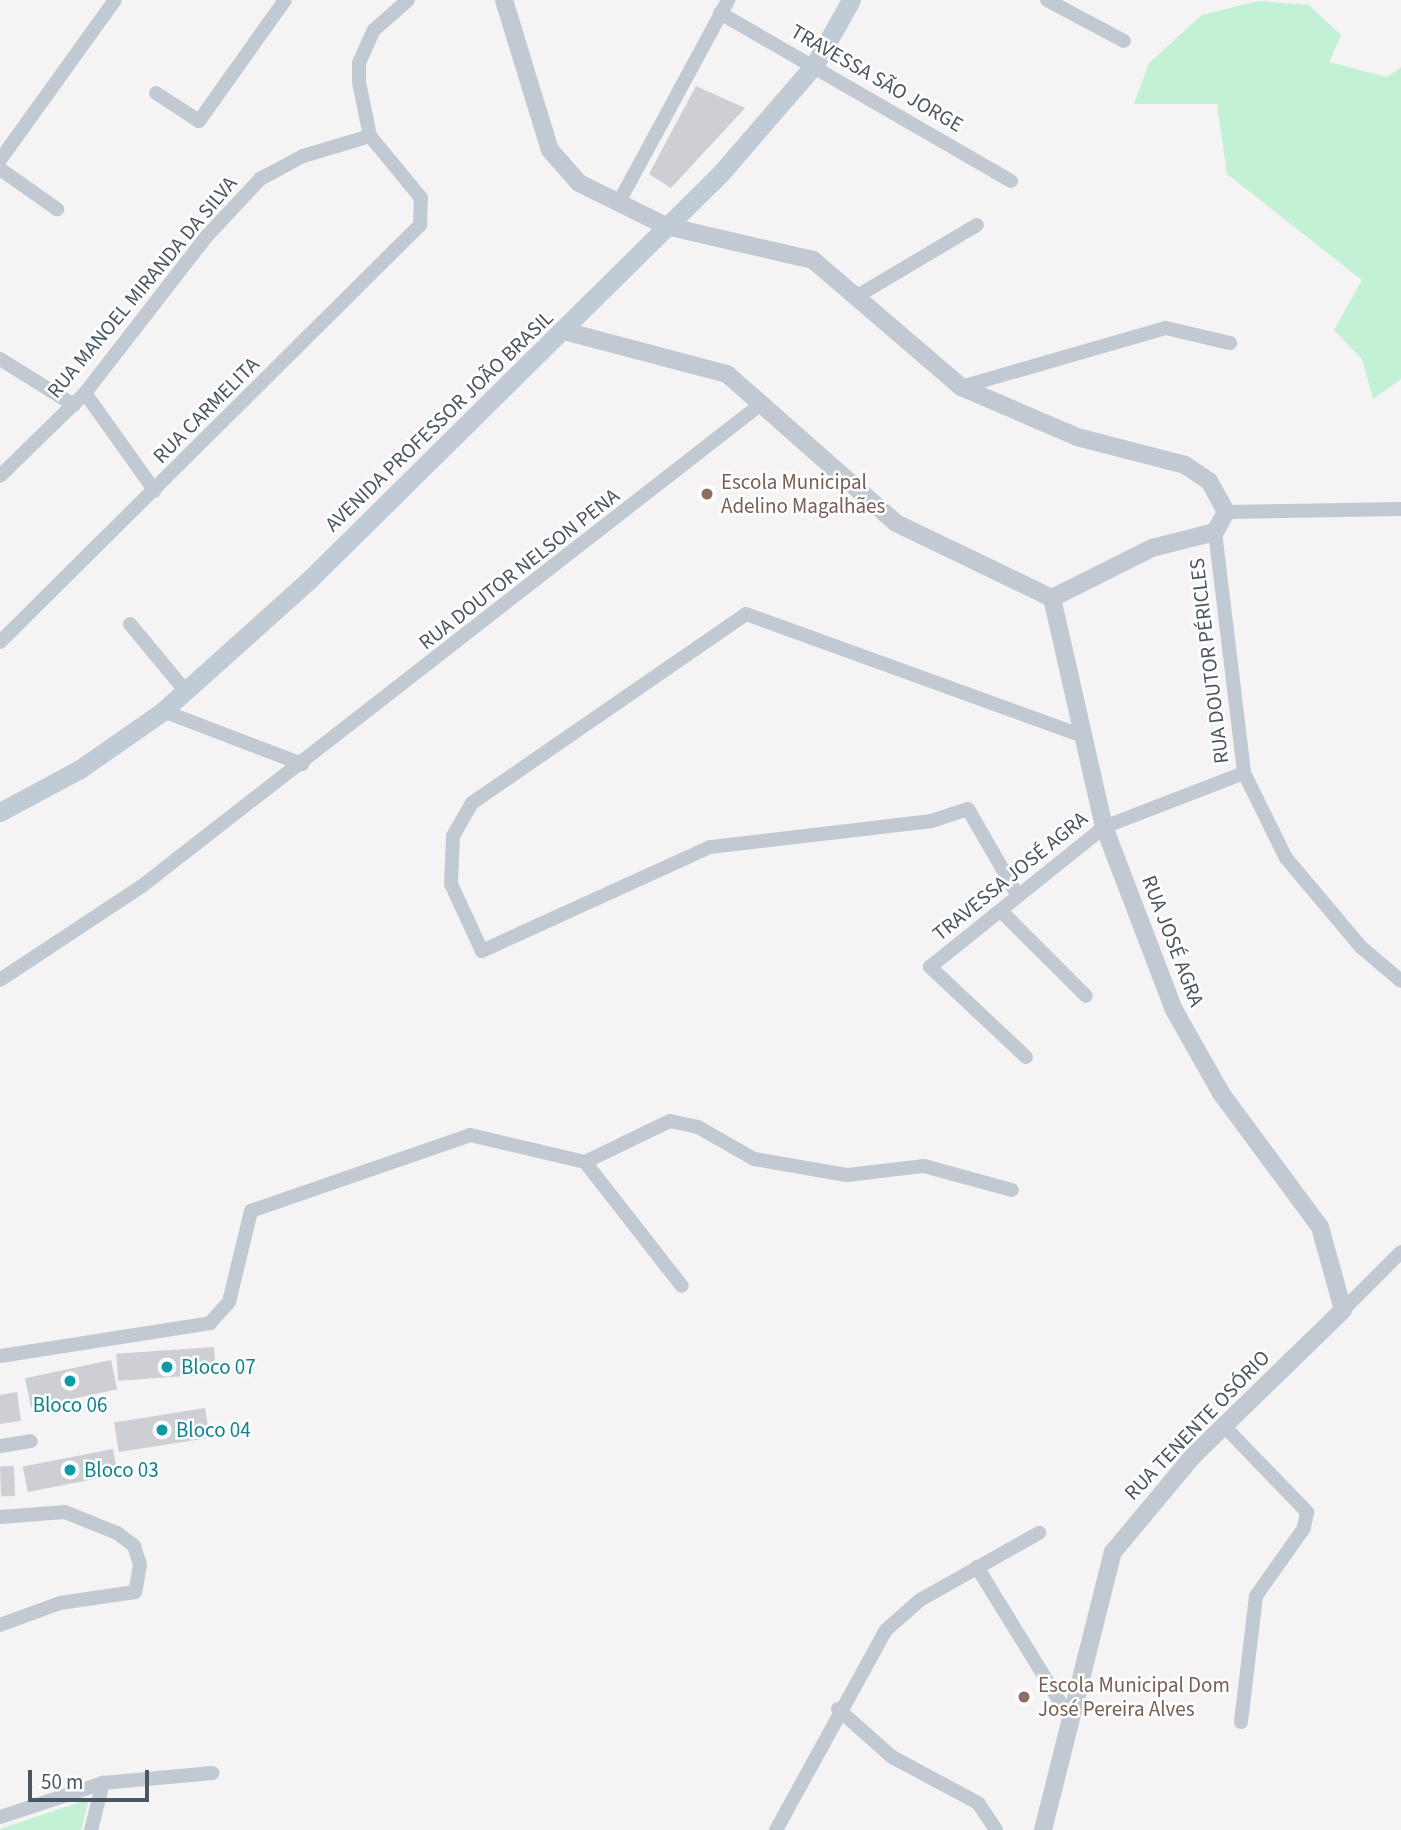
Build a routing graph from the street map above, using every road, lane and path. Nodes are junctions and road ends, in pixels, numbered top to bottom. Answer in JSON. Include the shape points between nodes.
{"nodes":[{"id":1,"x":115,"y":0,"type":"edge"},
{"id":2,"x":285,"y":0,"type":"edge"},
{"id":3,"x":408,"y":0,"type":"edge"},
{"id":4,"x":504,"y":0,"type":"edge"},
{"id":5,"x":728,"y":0,"type":"edge"},
{"id":6,"x":851,"y":0,"type":"edge"},
{"id":7,"x":1047,"y":0,"type":"edge"},
{"id":8,"x":720,"y":13,"type":"junction"},
{"id":9,"x":1124,"y":41,"type":"dead end"},
{"id":10,"x":815,"y":64,"type":"junction"},
{"id":11,"x":156,"y":93,"type":"dead end"},
{"id":12,"x":370,"y":136,"type":"junction"},
{"id":13,"x":0,"y":160,"type":"edge"},
{"id":14,"x":0,"y":169,"type":"edge"},
{"id":15,"x":1011,"y":181,"type":"dead end"},
{"id":16,"x":619,"y":202,"type":"junction"},
{"id":17,"x":57,"y":209,"type":"dead end"},
{"id":18,"x":977,"y":225,"type":"dead end"},
{"id":19,"x":666,"y":226,"type":"junction"},
{"id":20,"x":859,"y":295,"type":"junction"},
{"id":21,"x":564,"y":331,"type":"junction"},
{"id":22,"x":1230,"y":343,"type":"dead end"},
{"id":23,"x":0,"y":359,"type":"edge"},
{"id":24,"x":961,"y":387,"type":"junction"},
{"id":25,"x":85,"y":393,"type":"junction"},
{"id":26,"x":761,"y":404,"type":"junction"},
{"id":27,"x":74,"y":405,"type":"junction"},
{"id":28,"x":0,"y":476,"type":"edge"},
{"id":29,"x":155,"y":491,"type":"junction"},
{"id":30,"x":1401,"y":509,"type":"edge"},
{"id":31,"x":1226,"y":512,"type":"junction"},
{"id":32,"x":1215,"y":532,"type":"junction"},
{"id":33,"x":1052,"y":598,"type":"junction"},
{"id":34,"x":130,"y":624,"type":"dead end"},
{"id":35,"x":0,"y":642,"type":"edge"},
{"id":36,"x":187,"y":692,"type":"junction"},
{"id":37,"x":163,"y":711,"type":"junction"},
{"id":38,"x":1080,"y":735,"type":"junction"},
{"id":39,"x":302,"y":764,"type":"junction"},
{"id":40,"x":1244,"y":773,"type":"junction"},
{"id":41,"x":0,"y":811,"type":"edge"},
{"id":42,"x":1104,"y":827,"type":"junction"},
{"id":43,"x":1018,"y":896,"type":"junction"},
{"id":44,"x":1001,"y":911,"type":"junction"},
{"id":45,"x":0,"y":980,"type":"edge"},
{"id":46,"x":1401,"y":981,"type":"edge"},
{"id":47,"x":1086,"y":996,"type":"dead end"},
{"id":48,"x":1026,"y":1057,"type":"dead end"},
{"id":49,"x":585,"y":1162,"type":"junction"},
{"id":50,"x":1012,"y":1190,"type":"dead end"},
{"id":51,"x":1401,"y":1252,"type":"edge"},
{"id":52,"x":682,"y":1286,"type":"dead end"},
{"id":53,"x":1343,"y":1310,"type":"junction"},
{"id":54,"x":0,"y":1356,"type":"edge"},
{"id":55,"x":1224,"y":1426,"type":"junction"},
{"id":56,"x":31,"y":1441,"type":"dead end"},
{"id":57,"x":0,"y":1446,"type":"edge"},
{"id":58,"x":0,"y":1517,"type":"edge"},
{"id":59,"x":1039,"y":1533,"type":"dead end"},
{"id":60,"x":977,"y":1567,"type":"junction"},
{"id":61,"x":0,"y":1625,"type":"edge"},
{"id":62,"x":838,"y":1709,"type":"junction"},
{"id":63,"x":1071,"y":1720,"type":"junction"},
{"id":64,"x":1241,"y":1722,"type":"dead end"},
{"id":65,"x":213,"y":1773,"type":"dead end"},
{"id":66,"x":103,"y":1783,"type":"junction"},
{"id":67,"x":0,"y":1817,"type":"edge"},
{"id":68,"x":92,"y":1830,"type":"edge"},
{"id":69,"x":776,"y":1830,"type":"edge"},
{"id":70,"x":996,"y":1830,"type":"edge"},
{"id":71,"x":1043,"y":1830,"type":"edge"}],
"edges":[{"from":1,"to":13,"type":"street"},
{"from":2,"to":11,"type":"street","via":[[197,122]]},
{"from":3,"to":12,"type":"street","via":[[374,30],[359,63]]},
{"from":4,"to":16,"type":"street","via":[[551,150],[579,183]]},
{"from":5,"to":8,"type":"street"},
{"from":6,"to":10,"type":"main road","name":"AVENIDA PROFESSOR JOÃO BRASIL"},
{"from":7,"to":9,"type":"street"},
{"from":8,"to":10,"type":"street","name":"TRAVESSA SÃO JORGE"},
{"from":8,"to":16,"type":"street"},
{"from":10,"to":15,"type":"street","name":"TRAVESSA SÃO JORGE"},
{"from":10,"to":19,"type":"main road","name":"AVENIDA PROFESSOR JOÃO BRASIL","via":[[722,173]]},
{"from":12,"to":25,"type":"street","name":"RUA MANOEL MIRANDA DA SILVA","via":[[303,156],[260,179],[206,237]]},
{"from":12,"to":29,"type":"street","name":"RUA CARMELITA","via":[[421,198],[420,225]]},
{"from":14,"to":17,"type":"street"},
{"from":16,"to":19,"type":"street"},
{"from":18,"to":20,"type":"street"},
{"from":19,"to":20,"type":"street","via":[[813,260]]},
{"from":19,"to":21,"type":"main road","name":"AVENIDA PROFESSOR JOÃO BRASIL"},
{"from":20,"to":24,"type":"street"},
{"from":21,"to":26,"type":"street","via":[[702,364],[727,374]]},
{"from":21,"to":36,"type":"main road","name":"AVENIDA PROFESSOR JOÃO BRASIL"},
{"from":22,"to":24,"type":"street","via":[[1166,328]]},
{"from":23,"to":27,"type":"street"},
{"from":24,"to":31,"type":"street","via":[[1077,438],[1199,471]]},
{"from":25,"to":27,"type":"street","name":"RUA MANOEL MIRANDA DA SILVA"},
{"from":25,"to":29,"type":"street"},
{"from":26,"to":33,"type":"street","via":[[896,523]]},
{"from":26,"to":39,"type":"street","name":"RUA DOUTOR NELSON PENA"},
{"from":27,"to":28,"type":"street","name":"RUA MANOEL MIRANDA DA SILVA"},
{"from":29,"to":35,"type":"street","name":"RUA CARMELITA"},
{"from":30,"to":31,"type":"street"},
{"from":31,"to":32,"type":"street"},
{"from":32,"to":33,"type":"street","via":[[1152,548]]},
{"from":32,"to":40,"type":"street","name":"RUA DOUTOR PÉRICLES"},
{"from":33,"to":38,"type":"street","name":"RUA JOSÉ AGRA"},
{"from":34,"to":36,"type":"street"},
{"from":36,"to":37,"type":"main road","name":"AVENIDA PROFESSOR JOÃO BRASIL"},
{"from":37,"to":39,"type":"street"},
{"from":37,"to":41,"type":"main road","name":"AVENIDA PROFESSOR JOÃO BRASIL","via":[[80,769]]},
{"from":38,"to":42,"type":"street","name":"RUA JOSÉ AGRA"},
{"from":38,"to":43,"type":"street","via":[[739,616],[472,803],[459,820],[450,884],[482,951],[710,847],[765,836],[920,823],[968,809]]},
{"from":39,"to":45,"type":"street","name":"RUA DOUTOR NELSON PENA","via":[[142,886]]},
{"from":40,"to":42,"type":"street","name":"TRAVESSA JOSÉ AGRA"},
{"from":40,"to":46,"type":"street","name":"RUA DOUTOR PÉRICLES","via":[[1286,858],[1361,947]]},
{"from":42,"to":43,"type":"street","name":"TRAVESSA JOSÉ AGRA"},
{"from":42,"to":53,"type":"street","name":"RUA JOSÉ AGRA","via":[[1185,1033],[1220,1093],[1320,1227],[1335,1264]]},
{"from":43,"to":44,"type":"street","name":"TRAVESSA JOSÉ AGRA"},
{"from":44,"to":47,"type":"street"},
{"from":44,"to":48,"type":"street","name":"TRAVESSA JOSÉ AGRA","via":[[929,970]]},
{"from":49,"to":50,"type":"street","via":[[670,1121],[694,1125],[754,1159],[847,1175],[924,1166]]},
{"from":49,"to":52,"type":"street"},
{"from":49,"to":54,"type":"street","via":[[470,1135],[251,1211],[229,1302],[210,1323]]},
{"from":51,"to":53,"type":"street","name":"RUA TENENTE OSÓRIO"},
{"from":53,"to":55,"type":"street","name":"RUA TENENTE OSÓRIO"},
{"from":55,"to":63,"type":"street","name":"RUA TENENTE OSÓRIO","via":[[1113,1552]]},
{"from":55,"to":64,"type":"street","via":[[1307,1512],[1304,1528],[1256,1596]]},
{"from":56,"to":57,"type":"street"},
{"from":58,"to":61,"type":"street","via":[[53,1510],[117,1533],[134,1546],[139,1589],[60,1603]]},
{"from":59,"to":60,"type":"street"},
{"from":60,"to":62,"type":"street","via":[[902,1613]]},
{"from":60,"to":63,"type":"street"},
{"from":62,"to":69,"type":"street"},
{"from":62,"to":70,"type":"street","via":[[892,1757],[978,1803]]},
{"from":63,"to":71,"type":"street","name":"RUA TENENTE OSÓRIO"},
{"from":65,"to":66,"type":"street"},
{"from":66,"to":67,"type":"street"},
{"from":66,"to":68,"type":"street"}]}
